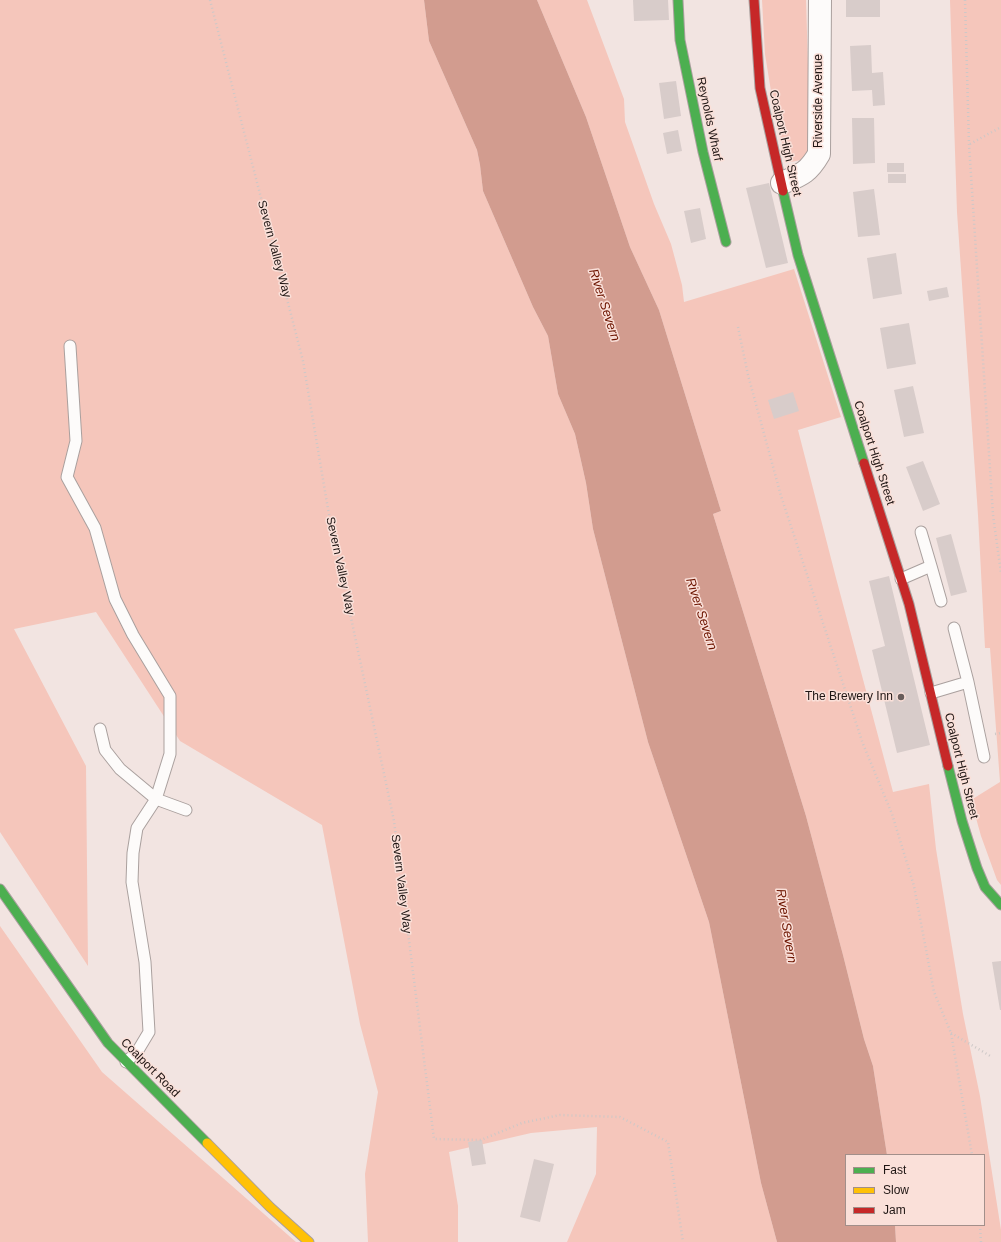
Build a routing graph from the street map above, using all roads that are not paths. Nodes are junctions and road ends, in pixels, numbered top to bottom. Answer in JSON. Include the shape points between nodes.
{"nodes":[{"id":1,"x":678,"y":0,"type":"edge"},
{"id":2,"x":754,"y":0,"type":"edge"},
{"id":3,"x":820,"y":0,"type":"edge"},
{"id":4,"x":782,"y":183,"type":"junction"},
{"id":5,"x":726,"y":242,"type":"dead end"},
{"id":6,"x":70,"y":346,"type":"dead end"},
{"id":7,"x":921,"y":532,"type":"dead end"},
{"id":8,"x":931,"y":566,"type":"junction"},
{"id":9,"x":901,"y":579,"type":"junction"},
{"id":10,"x":941,"y":601,"type":"dead end"},
{"id":11,"x":954,"y":628,"type":"dead end"},
{"id":12,"x":968,"y":682,"type":"junction"},
{"id":13,"x":931,"y":693,"type":"junction"},
{"id":14,"x":100,"y":729,"type":"dead end"},
{"id":15,"x":984,"y":757,"type":"dead end"},
{"id":16,"x":156,"y":799,"type":"junction"},
{"id":17,"x":186,"y":810,"type":"dead end"},
{"id":18,"x":0,"y":889,"type":"edge"},
{"id":19,"x":999,"y":903,"type":"edge"},
{"id":20,"x":126,"y":1062,"type":"junction"},
{"id":21,"x":309,"y":1242,"type":"edge"}],
"edges":[{"from":1,"to":5,"type":"street","name":"Reynolds Wharf","via":[[680,40],[703,152]]},
{"from":2,"to":4,"type":"street","name":"Coalport High Street","via":[[760,88]]},
{"from":3,"to":4,"type":"street","name":"Riverside Avenue","via":[[818,154],[812,166],[802,174]]},
{"from":4,"to":9,"type":"street","name":"Coalport High Street","via":[[798,255]]},
{"from":6,"to":16,"type":"lane","via":[[76,441],[67,477],[94,528],[115,599],[133,635],[170,696],[170,754]]},
{"from":7,"to":8,"type":"lane"},
{"from":8,"to":9,"type":"lane"},
{"from":8,"to":10,"type":"lane"},
{"from":9,"to":13,"type":"street","name":"Coalport High Street"},
{"from":11,"to":12,"type":"lane"},
{"from":12,"to":13,"type":"lane"},
{"from":12,"to":15,"type":"lane"},
{"from":13,"to":19,"type":"street","name":"Coalport High Street","via":[[962,821],[973,855],[985,887]]},
{"from":14,"to":16,"type":"lane","via":[[105,750],[120,769]]},
{"from":16,"to":17,"type":"lane"},
{"from":16,"to":20,"type":"lane","via":[[137,828],[132,882],[145,962],[149,1032],[137,1052]]},
{"from":18,"to":20,"type":"street","name":"Coalport Road","via":[[108,1043]]},
{"from":20,"to":21,"type":"street","name":"Coalport Road","via":[[270,1207]]}]}
